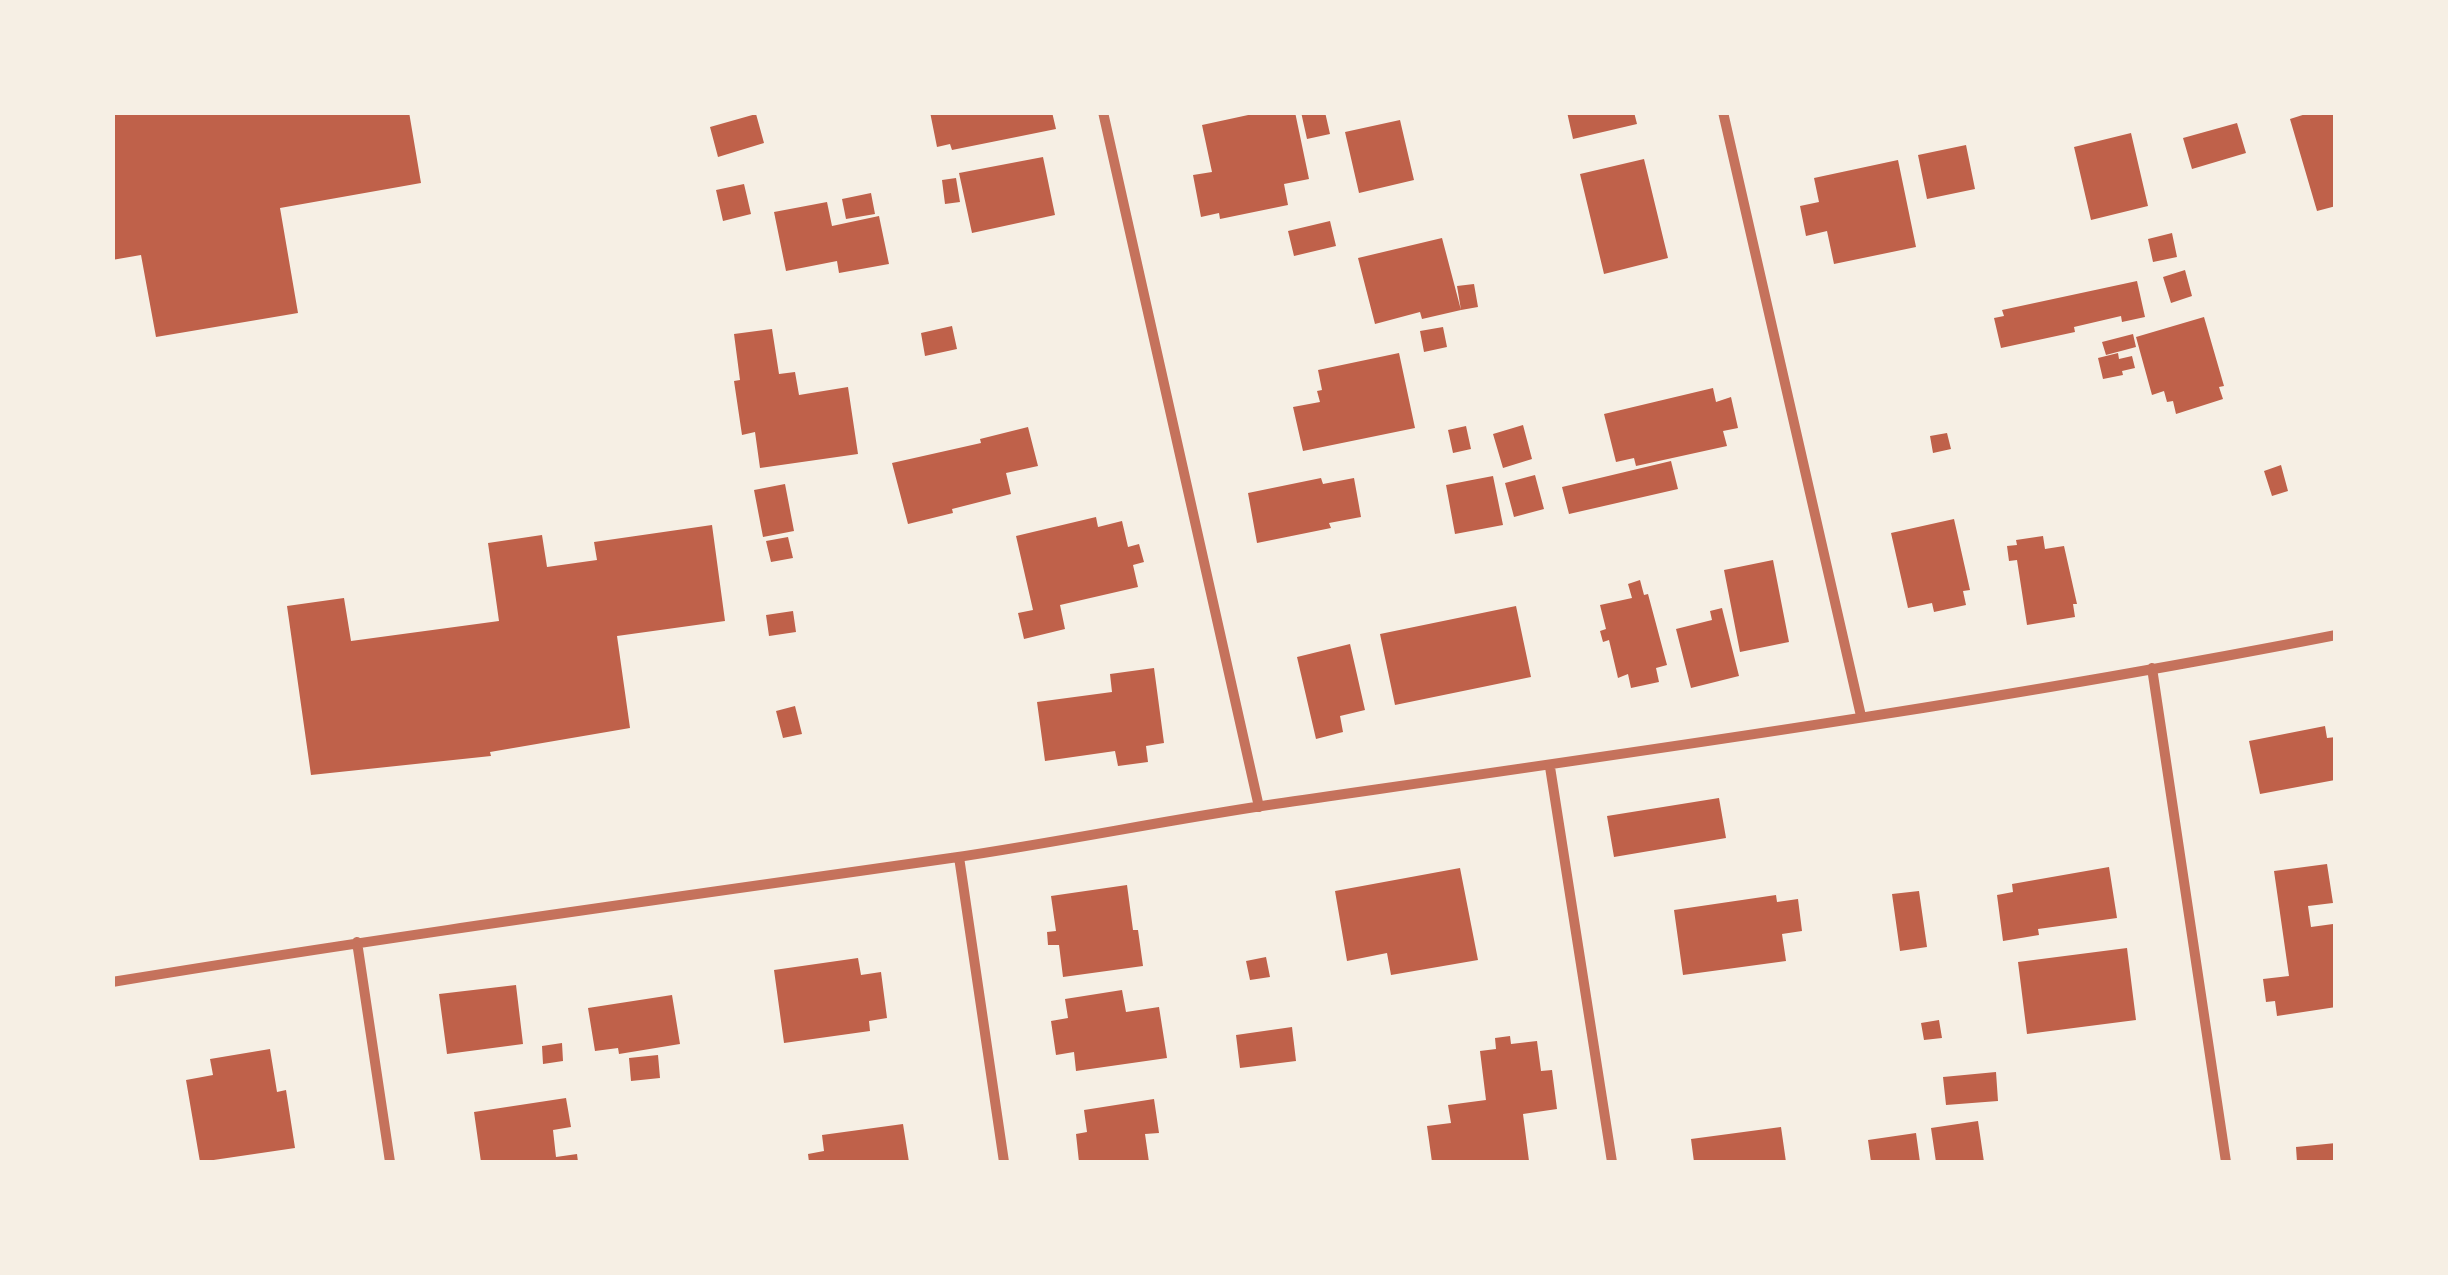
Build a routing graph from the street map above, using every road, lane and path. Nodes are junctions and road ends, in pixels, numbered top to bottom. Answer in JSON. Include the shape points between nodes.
{"nodes":[{"id":1,"x":1103,"y":112,"type":"edge"},
{"id":2,"x":1723,"y":112,"type":"edge"},
{"id":3,"x":2336,"y":635,"type":"edge"},
{"id":4,"x":2152,"y":668,"type":"junction"},
{"id":5,"x":1861,"y":716,"type":"junction"},
{"id":6,"x":1550,"y":767,"type":"junction"},
{"id":7,"x":1259,"y":807,"type":"junction"},
{"id":8,"x":959,"y":857,"type":"junction"},
{"id":9,"x":357,"y":942,"type":"junction"},
{"id":10,"x":112,"y":982,"type":"edge"},
{"id":11,"x":390,"y":1162,"type":"edge"},
{"id":12,"x":1004,"y":1162,"type":"edge"},
{"id":13,"x":1612,"y":1162,"type":"edge"},
{"id":14,"x":2226,"y":1162,"type":"edge"}],
"edges":[{"from":1,"to":7,"type":"street"},
{"from":2,"to":5,"type":"street"},
{"from":3,"to":4,"type":"street"},
{"from":4,"to":5,"type":"street"},
{"from":4,"to":14,"type":"street"},
{"from":5,"to":6,"type":"street"},
{"from":6,"to":7,"type":"street"},
{"from":6,"to":13,"type":"street"},
{"from":7,"to":8,"type":"street"},
{"from":8,"to":9,"type":"street"},
{"from":8,"to":12,"type":"street"},
{"from":9,"to":10,"type":"street"},
{"from":9,"to":11,"type":"street"}]}
